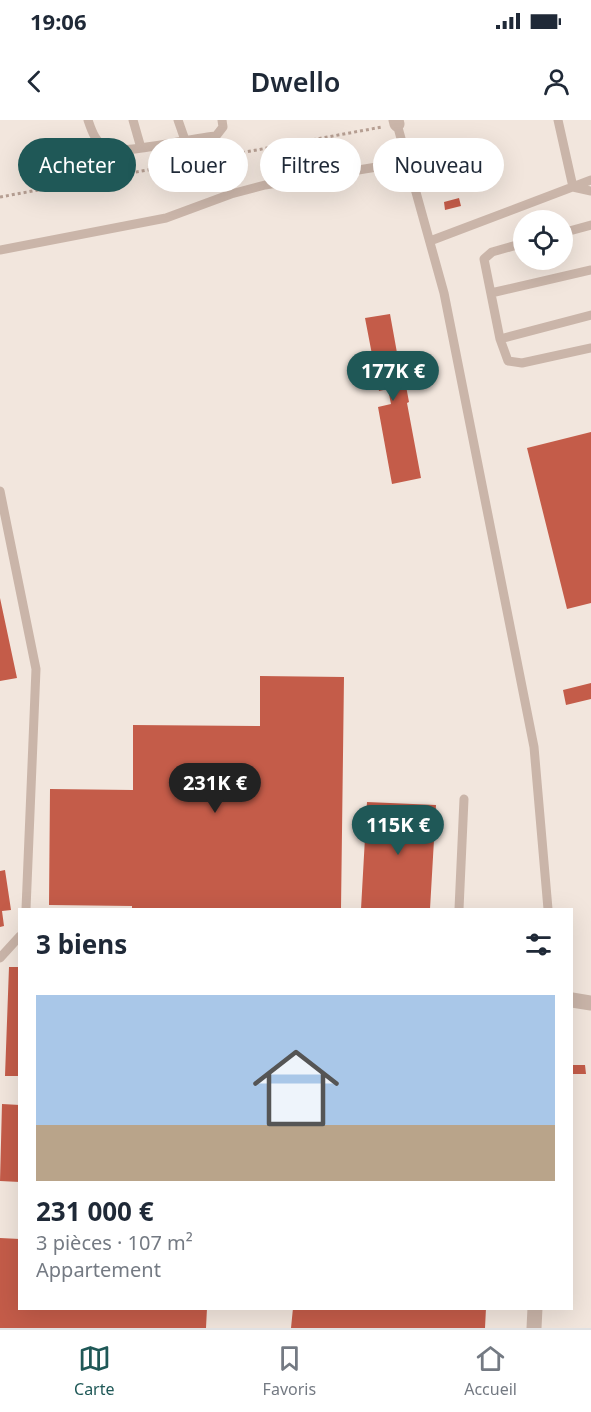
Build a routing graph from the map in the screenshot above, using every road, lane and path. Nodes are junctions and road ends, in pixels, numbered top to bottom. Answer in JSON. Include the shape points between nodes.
{"nodes":[{"id":1,"x":88,"y":120,"type":"edge"},
{"id":2,"x":132,"y":120,"type":"edge"},
{"id":3,"x":178,"y":120,"type":"edge"},
{"id":4,"x":222,"y":120,"type":"edge"},
{"id":5,"x":558,"y":120,"type":"edge"},
{"id":6,"x":397,"y":122,"type":"edge"},
{"id":7,"x":184,"y":138,"type":"edge"},
{"id":8,"x":200,"y":138,"type":"edge"},
{"id":9,"x":401,"y":138,"type":"edge"},
{"id":10,"x":148,"y":147,"type":"edge"},
{"id":11,"x":141,"y":148,"type":"junction"},
{"id":12,"x":373,"y":167,"type":"edge"},
{"id":13,"x":591,"y":180,"type":"edge"},
{"id":14,"x":573,"y":187,"type":"junction"},
{"id":15,"x":591,"y":191,"type":"edge"},
{"id":16,"x":416,"y":192,"type":"edge"},
{"id":17,"x":0,"y":197,"type":"edge"},
{"id":18,"x":591,"y":225,"type":"edge"},
{"id":19,"x":573,"y":230,"type":"edge"},
{"id":20,"x":430,"y":241,"type":"junction"},
{"id":21,"x":513,"y":246,"type":"edge"},
{"id":22,"x":0,"y":250,"type":"edge"},
{"id":23,"x":591,"y":270,"type":"edge"},
{"id":24,"x":491,"y":293,"type":"junction"},
{"id":25,"x":591,"y":315,"type":"edge"},
{"id":26,"x":501,"y":339,"type":"junction"},
{"id":27,"x":591,"y":348,"type":"edge"},
{"id":28,"x":0,"y":491,"type":"edge"},
{"id":29,"x":464,"y":799,"type":"dead end"},
{"id":30,"x":26,"y":908,"type":"edge"},
{"id":31,"x":459,"y":908,"type":"edge"},
{"id":32,"x":548,"y":908,"type":"edge"},
{"id":33,"x":18,"y":938,"type":"edge"},
{"id":34,"x":0,"y":958,"type":"edge"},
{"id":35,"x":573,"y":1000,"type":"edge"},
{"id":36,"x":591,"y":1003,"type":"edge"},
{"id":37,"x":535,"y":1310,"type":"edge"},
{"id":38,"x":534,"y":1328,"type":"edge"}],
"edges":[{"from":1,"to":11,"type":"lane","via":[[95,139],[110,150]]},
{"from":2,"to":11,"type":"lane"},
{"from":3,"to":7,"type":"lane"},
{"from":4,"to":8,"type":"lane","via":[[223,127],[216,136]]},
{"from":5,"to":14,"type":"lane"},
{"from":6,"to":9,"type":"lane"},
{"from":6,"to":17,"type":"path"},
{"from":10,"to":11,"type":"lane"},
{"from":12,"to":22,"type":"lane","via":[[265,184],[166,218]]},
{"from":13,"to":14,"type":"lane"},
{"from":14,"to":15,"type":"lane"},
{"from":14,"to":20,"type":"lane"},
{"from":16,"to":20,"type":"lane"},
{"from":18,"to":19,"type":"lane"},
{"from":20,"to":32,"type":"lane","via":[[444,293],[534,747]]},
{"from":21,"to":24,"type":"lane","via":[[492,252],[484,259]]},
{"from":23,"to":24,"type":"lane"},
{"from":24,"to":26,"type":"lane"},
{"from":25,"to":26,"type":"lane"},
{"from":26,"to":27,"type":"lane","via":[[508,361],[522,363]]},
{"from":28,"to":30,"type":"lane","via":[[36,669]]},
{"from":29,"to":31,"type":"lane"},
{"from":33,"to":34,"type":"lane"},
{"from":35,"to":36,"type":"street"},
{"from":37,"to":38,"type":"street"}]}
